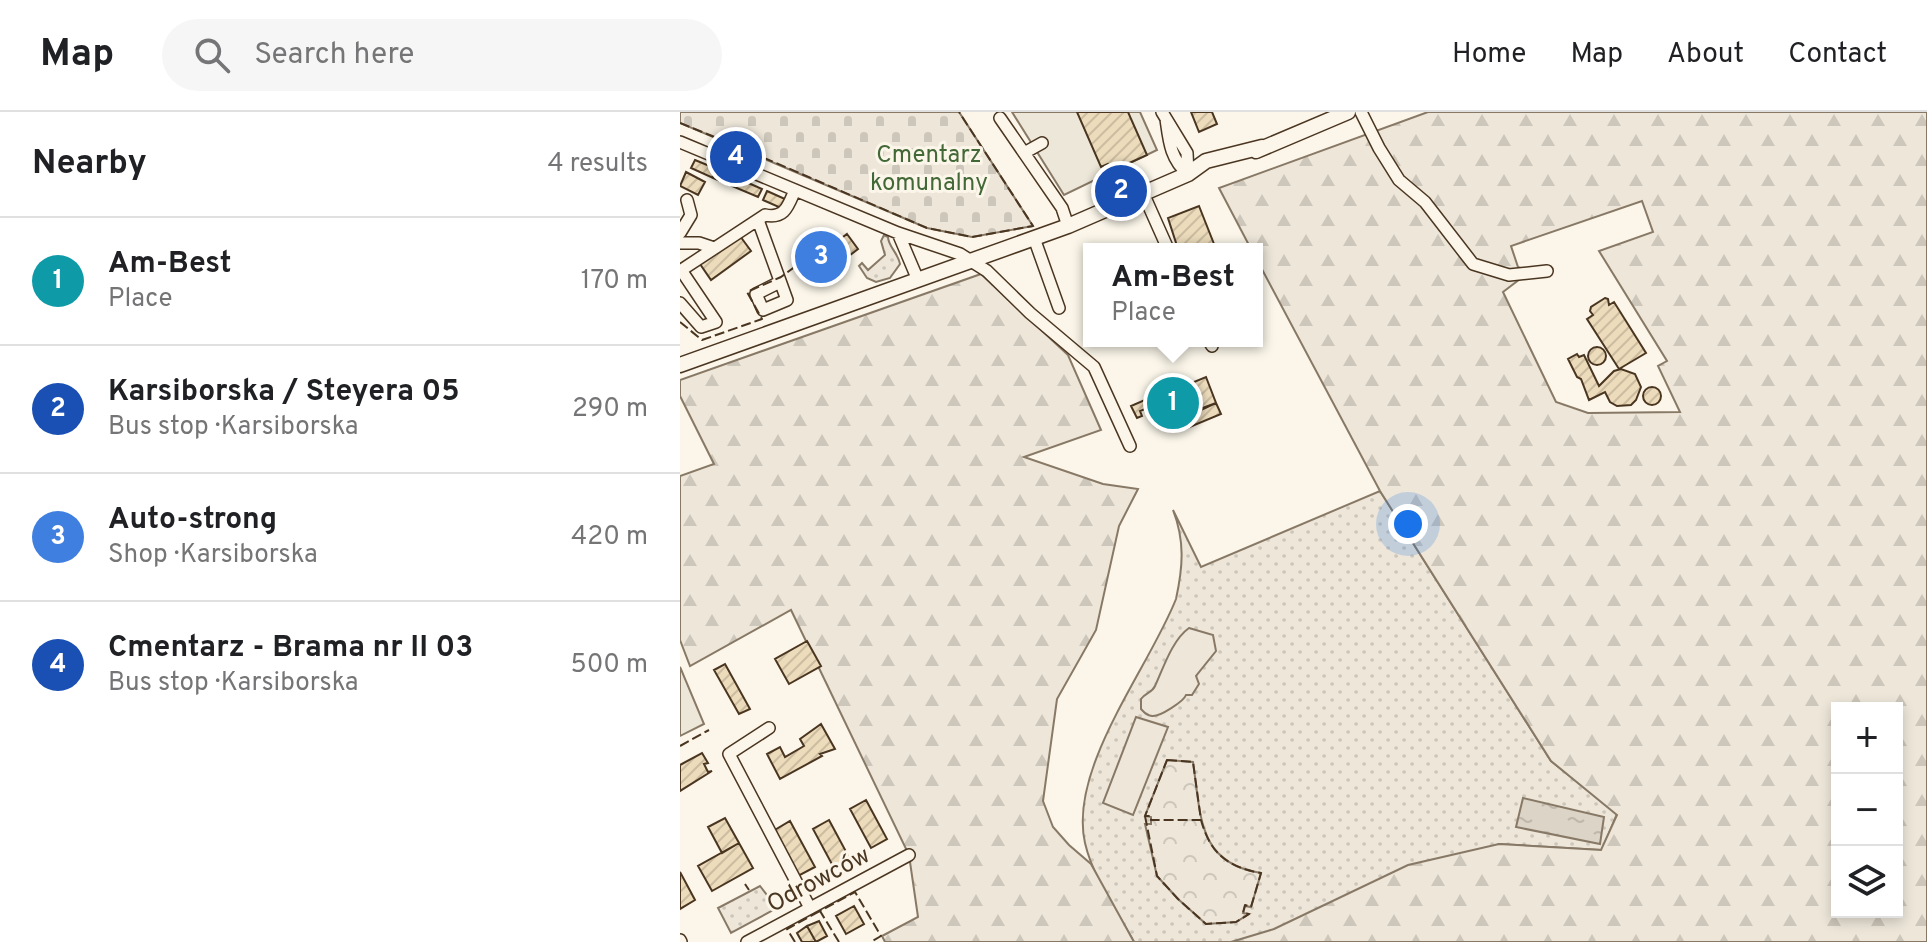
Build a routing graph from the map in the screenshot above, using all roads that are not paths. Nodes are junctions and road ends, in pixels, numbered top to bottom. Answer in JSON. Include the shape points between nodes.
{"nodes":[{"id":1,"x":1348,"y":112,"type":"edge"},
{"id":2,"x":1361,"y":112,"type":"edge"},
{"id":3,"x":1164,"y":115,"type":"edge"},
{"id":4,"x":1000,"y":118,"type":"dead end"},
{"id":5,"x":680,"y":142,"type":"edge"},
{"id":6,"x":1042,"y":143,"type":"dead end"},
{"id":7,"x":1024,"y":153,"type":"junction"},
{"id":8,"x":1188,"y":174,"type":"junction"},
{"id":9,"x":795,"y":190,"type":"junction"},
{"id":10,"x":1143,"y":193,"type":"junction"},
{"id":11,"x":687,"y":200,"type":"dead end"},
{"id":12,"x":758,"y":220,"type":"junction"},
{"id":13,"x":1068,"y":226,"type":"junction"},
{"id":14,"x":680,"y":233,"type":"edge"},
{"id":15,"x":898,"y":233,"type":"junction"},
{"id":16,"x":1034,"y":238,"type":"junction"},
{"id":17,"x":680,"y":243,"type":"edge"},
{"id":18,"x":925,"y":243,"type":"junction"},
{"id":19,"x":1165,"y":243,"type":"edge"},
{"id":20,"x":714,"y":248,"type":"junction"},
{"id":21,"x":909,"y":259,"type":"junction"},
{"id":22,"x":971,"y":262,"type":"junction"},
{"id":23,"x":681,"y":271,"type":"edge"},
{"id":24,"x":1547,"y":271,"type":"dead end"},
{"id":25,"x":918,"y":280,"type":"junction"},
{"id":26,"x":780,"y":282,"type":"junction"},
{"id":27,"x":680,"y":303,"type":"edge"},
{"id":28,"x":1059,"y":308,"type":"dead end"},
{"id":29,"x":680,"y":365,"type":"edge"},
{"id":30,"x":1130,"y":446,"type":"dead end"},
{"id":31,"x":769,"y":728,"type":"dead end"},
{"id":32,"x":909,"y":855,"type":"dead end"},
{"id":33,"x":810,"y":908,"type":"junction"},
{"id":34,"x":747,"y":942,"type":"edge"}],
"edges":[{"from":1,"to":8,"type":"main road","via":[[1210,171]]},
{"from":2,"to":24,"type":"street","via":[[1399,180],[1425,202],[1473,264],[1509,275]]},
{"from":3,"to":8,"type":"street","via":[[1171,149]]},
{"from":4,"to":7,"type":"street"},
{"from":5,"to":9,"type":"street"},
{"from":6,"to":7,"type":"street"},
{"from":7,"to":13,"type":"street","via":[[1062,208]]},
{"from":8,"to":10,"type":"main road"},
{"from":9,"to":12,"type":"street","via":[[785,212]]},
{"from":9,"to":15,"type":"street"},
{"from":10,"to":13,"type":"main road"},
{"from":10,"to":19,"type":"street"},
{"from":11,"to":14,"type":"street","via":[[691,215]]},
{"from":12,"to":20,"type":"street"},
{"from":12,"to":26,"type":"street"},
{"from":13,"to":16,"type":"main road"},
{"from":15,"to":18,"type":"street"},
{"from":15,"to":21,"type":"street"},
{"from":16,"to":22,"type":"main road"},
{"from":16,"to":28,"type":"street"},
{"from":17,"to":20,"type":"street"},
{"from":18,"to":21,"type":"street"},
{"from":18,"to":22,"type":"street"},
{"from":20,"to":23,"type":"street"},
{"from":21,"to":25,"type":"street"},
{"from":22,"to":25,"type":"main road"},
{"from":22,"to":30,"type":"street","via":[[1094,367]]},
{"from":23,"to":27,"type":"street","via":[[716,322],[701,327]]},
{"from":25,"to":29,"type":"main road"},
{"from":26,"to":26,"type":"street","via":[[756,294],[763,310],[791,304]]},
{"from":31,"to":33,"type":"street","via":[[729,754]]},
{"from":32,"to":33,"type":"street","name":"Odrowców"},
{"from":33,"to":34,"type":"street","name":"Odrowców"}]}
